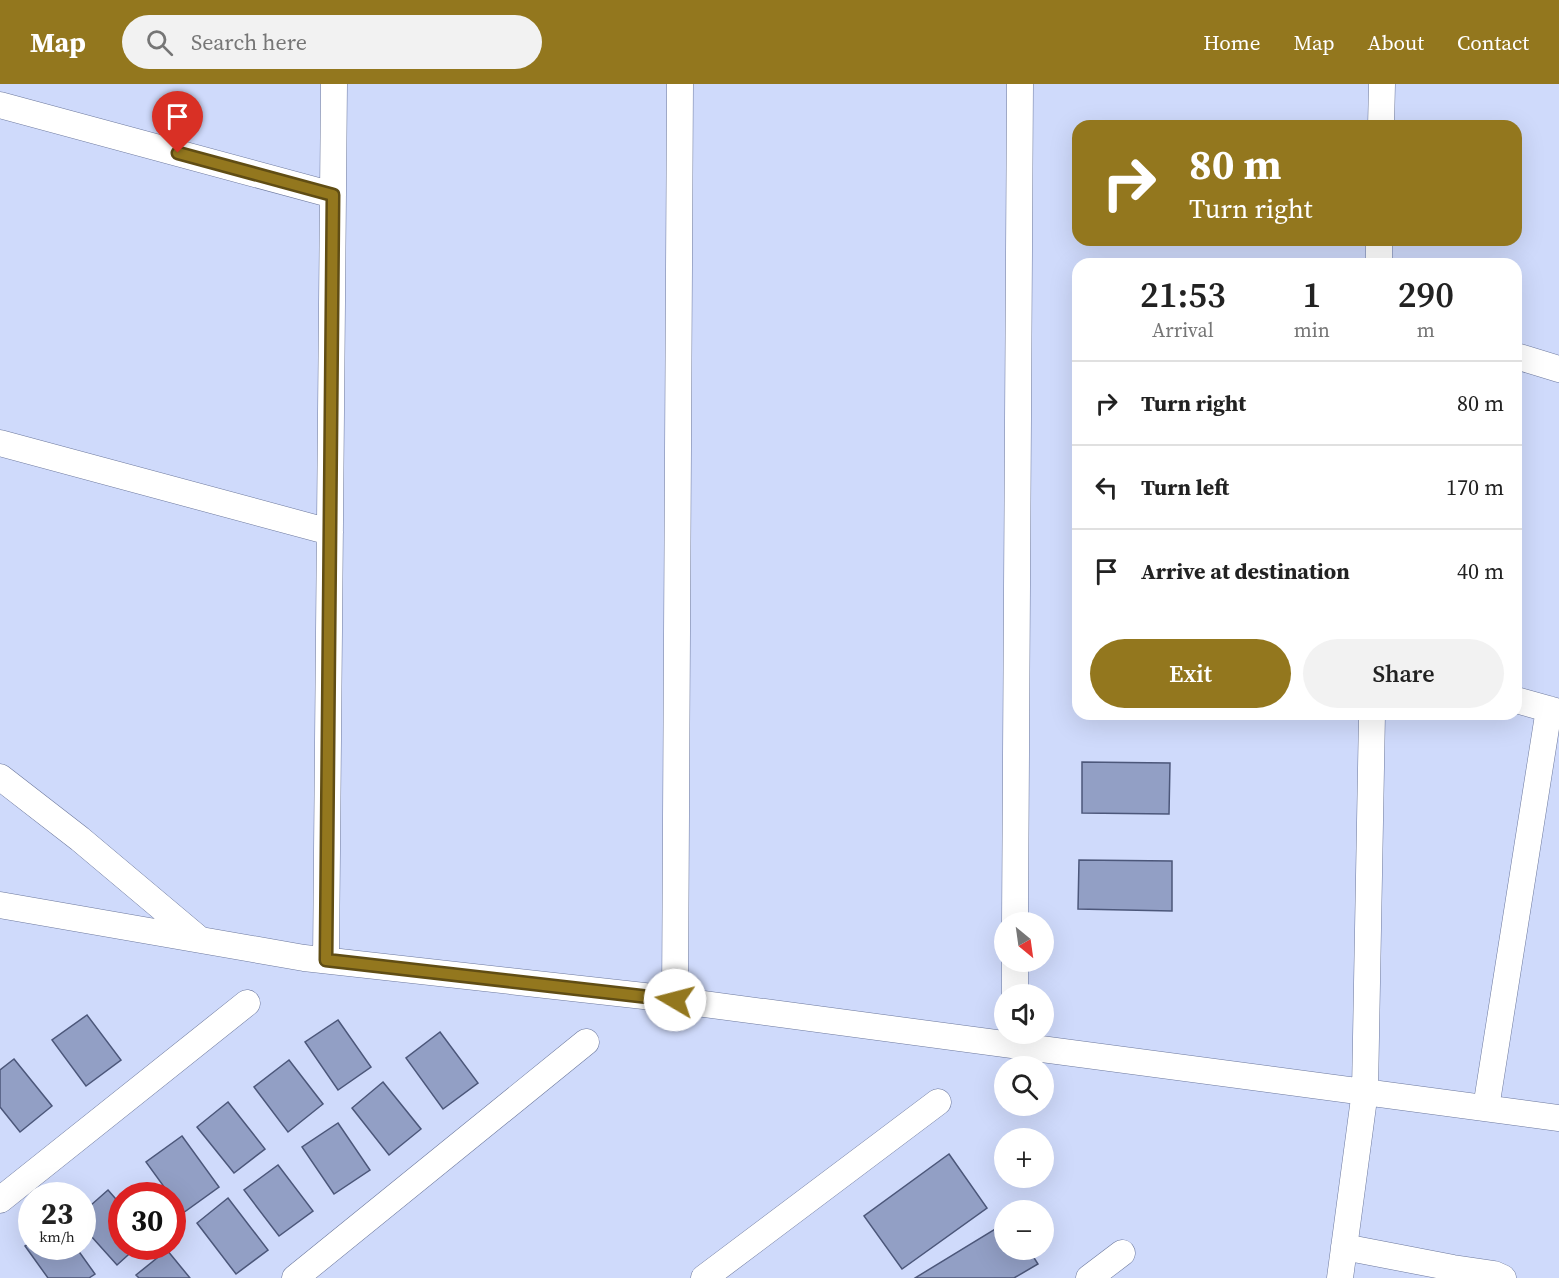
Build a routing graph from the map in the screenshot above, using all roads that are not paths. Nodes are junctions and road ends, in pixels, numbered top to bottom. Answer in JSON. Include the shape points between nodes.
{"nodes":[{"id":1,"x":334,"y":84,"type":"edge"},
{"id":2,"x":680,"y":84,"type":"edge"},
{"id":3,"x":1020,"y":84,"type":"edge"},
{"id":4,"x":1382,"y":84,"type":"edge"},
{"id":5,"x":0,"y":105,"type":"edge"},
{"id":6,"x":1381,"y":120,"type":"edge"},
{"id":7,"x":333,"y":195,"type":"junction"},
{"id":8,"x":1522,"y":358,"type":"edge"},
{"id":9,"x":1559,"y":369,"type":"edge"},
{"id":10,"x":0,"y":443,"type":"edge"},
{"id":11,"x":330,"y":532,"type":"junction"},
{"id":12,"x":1522,"y":702,"type":"edge"},
{"id":13,"x":1554,"y":710,"type":"edge"},
{"id":14,"x":1372,"y":720,"type":"edge"},
{"id":15,"x":0,"y":777,"type":"edge"},
{"id":16,"x":0,"y":905,"type":"edge"},
{"id":17,"x":1015,"y":912,"type":"edge"},
{"id":18,"x":199,"y":939,"type":"junction"},
{"id":19,"x":326,"y":960,"type":"junction"},
{"id":20,"x":675,"y":1000,"type":"junction"},
{"id":21,"x":247,"y":1003,"type":"dead end"},
{"id":22,"x":994,"y":1037,"type":"edge"},
{"id":23,"x":586,"y":1042,"type":"dead end"},
{"id":24,"x":1049,"y":1044,"type":"edge"},
{"id":25,"x":1365,"y":1091,"type":"junction"},
{"id":26,"x":938,"y":1102,"type":"dead end"},
{"id":27,"x":1486,"y":1108,"type":"junction"},
{"id":28,"x":1559,"y":1118,"type":"edge"},
{"id":29,"x":0,"y":1200,"type":"edge"},
{"id":30,"x":1344,"y":1247,"type":"junction"},
{"id":31,"x":1122,"y":1253,"type":"dead end"},
{"id":32,"x":295,"y":1278,"type":"edge"},
{"id":33,"x":704,"y":1278,"type":"edge"},
{"id":34,"x":1089,"y":1278,"type":"edge"},
{"id":35,"x":1340,"y":1278,"type":"edge"},
{"id":36,"x":1503,"y":1278,"type":"edge"}],
"edges":[{"from":1,"to":7,"type":"street"},
{"from":2,"to":20,"type":"street"},
{"from":3,"to":17,"type":"street"},
{"from":4,"to":6,"type":"street"},
{"from":5,"to":7,"type":"street"},
{"from":7,"to":11,"type":"street"},
{"from":8,"to":9,"type":"street"},
{"from":10,"to":11,"type":"street"},
{"from":11,"to":19,"type":"street"},
{"from":12,"to":13,"type":"street"},
{"from":13,"to":27,"type":"street"},
{"from":14,"to":25,"type":"street"},
{"from":15,"to":18,"type":"street"},
{"from":16,"to":18,"type":"street"},
{"from":18,"to":19,"type":"street"},
{"from":19,"to":20,"type":"street"},
{"from":20,"to":22,"type":"street"},
{"from":21,"to":29,"type":"street"},
{"from":23,"to":32,"type":"street"},
{"from":24,"to":25,"type":"street"},
{"from":25,"to":27,"type":"street"},
{"from":25,"to":30,"type":"street"},
{"from":26,"to":33,"type":"street"},
{"from":27,"to":28,"type":"street"},
{"from":30,"to":35,"type":"street"},
{"from":30,"to":36,"type":"street"},
{"from":31,"to":34,"type":"street"}]}
